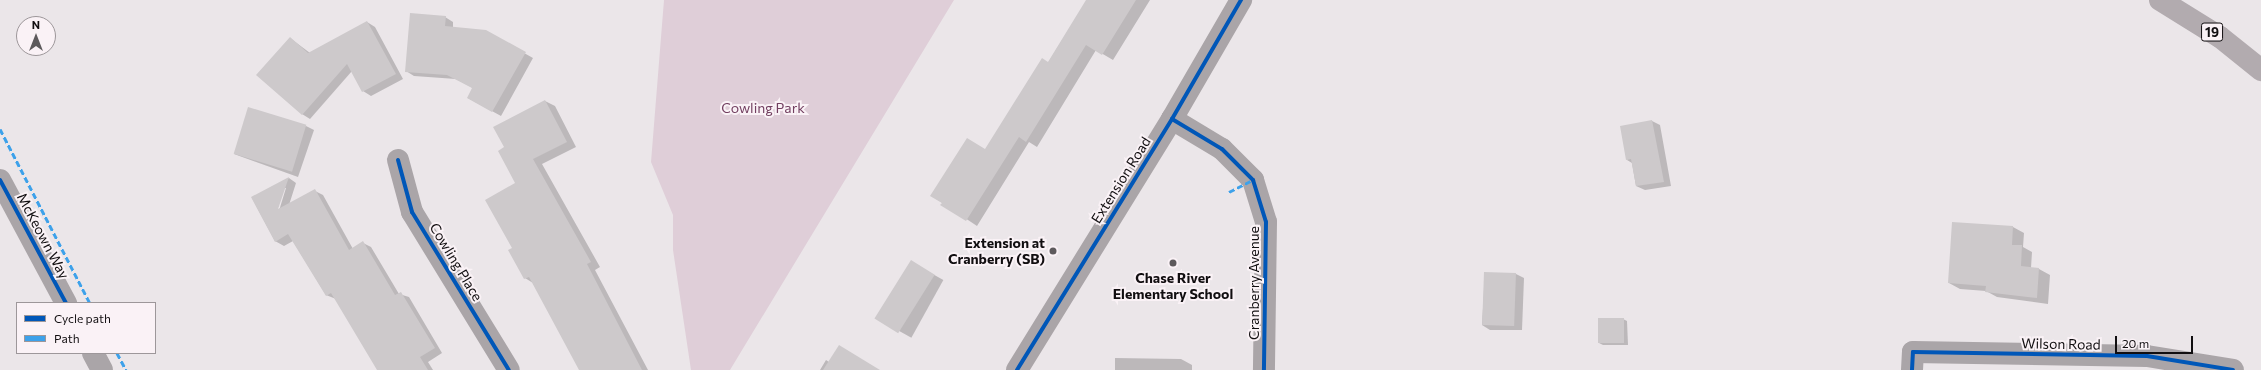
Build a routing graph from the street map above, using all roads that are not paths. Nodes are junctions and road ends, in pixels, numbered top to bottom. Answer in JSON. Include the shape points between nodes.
{"nodes":[{"id":1,"x":1241,"y":0,"type":"edge"},
{"id":2,"x":2160,"y":0,"type":"edge"},
{"id":3,"x":2261,"y":70,"type":"edge"},
{"id":4,"x":1172,"y":119,"type":"junction"},
{"id":5,"x":398,"y":160,"type":"dead end"},
{"id":6,"x":0,"y":180,"type":"edge"},
{"id":7,"x":65,"y":302,"type":"edge"},
{"id":8,"x":94,"y":354,"type":"edge"},
{"id":9,"x":1912,"y":361,"type":"edge"},
{"id":10,"x":102,"y":370,"type":"edge"},
{"id":11,"x":509,"y":370,"type":"edge"},
{"id":12,"x":1017,"y":370,"type":"edge"},
{"id":13,"x":1264,"y":370,"type":"edge"},
{"id":14,"x":2233,"y":370,"type":"edge"}],
"edges":[{"from":1,"to":4,"type":"street","name":"Extension Road"},
{"from":2,"to":3,"type":"highway","number":"19","via":[[2220,37]]},
{"from":4,"to":12,"type":"street","name":"Extension Road"},
{"from":4,"to":13,"type":"street","name":"Cranberry Avenue","via":[[1222,149],[1253,180],[1266,222]]},
{"from":5,"to":11,"type":"street","name":"Cowling Place","via":[[412,212]]},
{"from":6,"to":7,"type":"street","name":"McKeown Way"},
{"from":8,"to":10,"type":"street"},
{"from":9,"to":14,"type":"street","name":"Wilson Road","via":[[2147,356]]}]}
